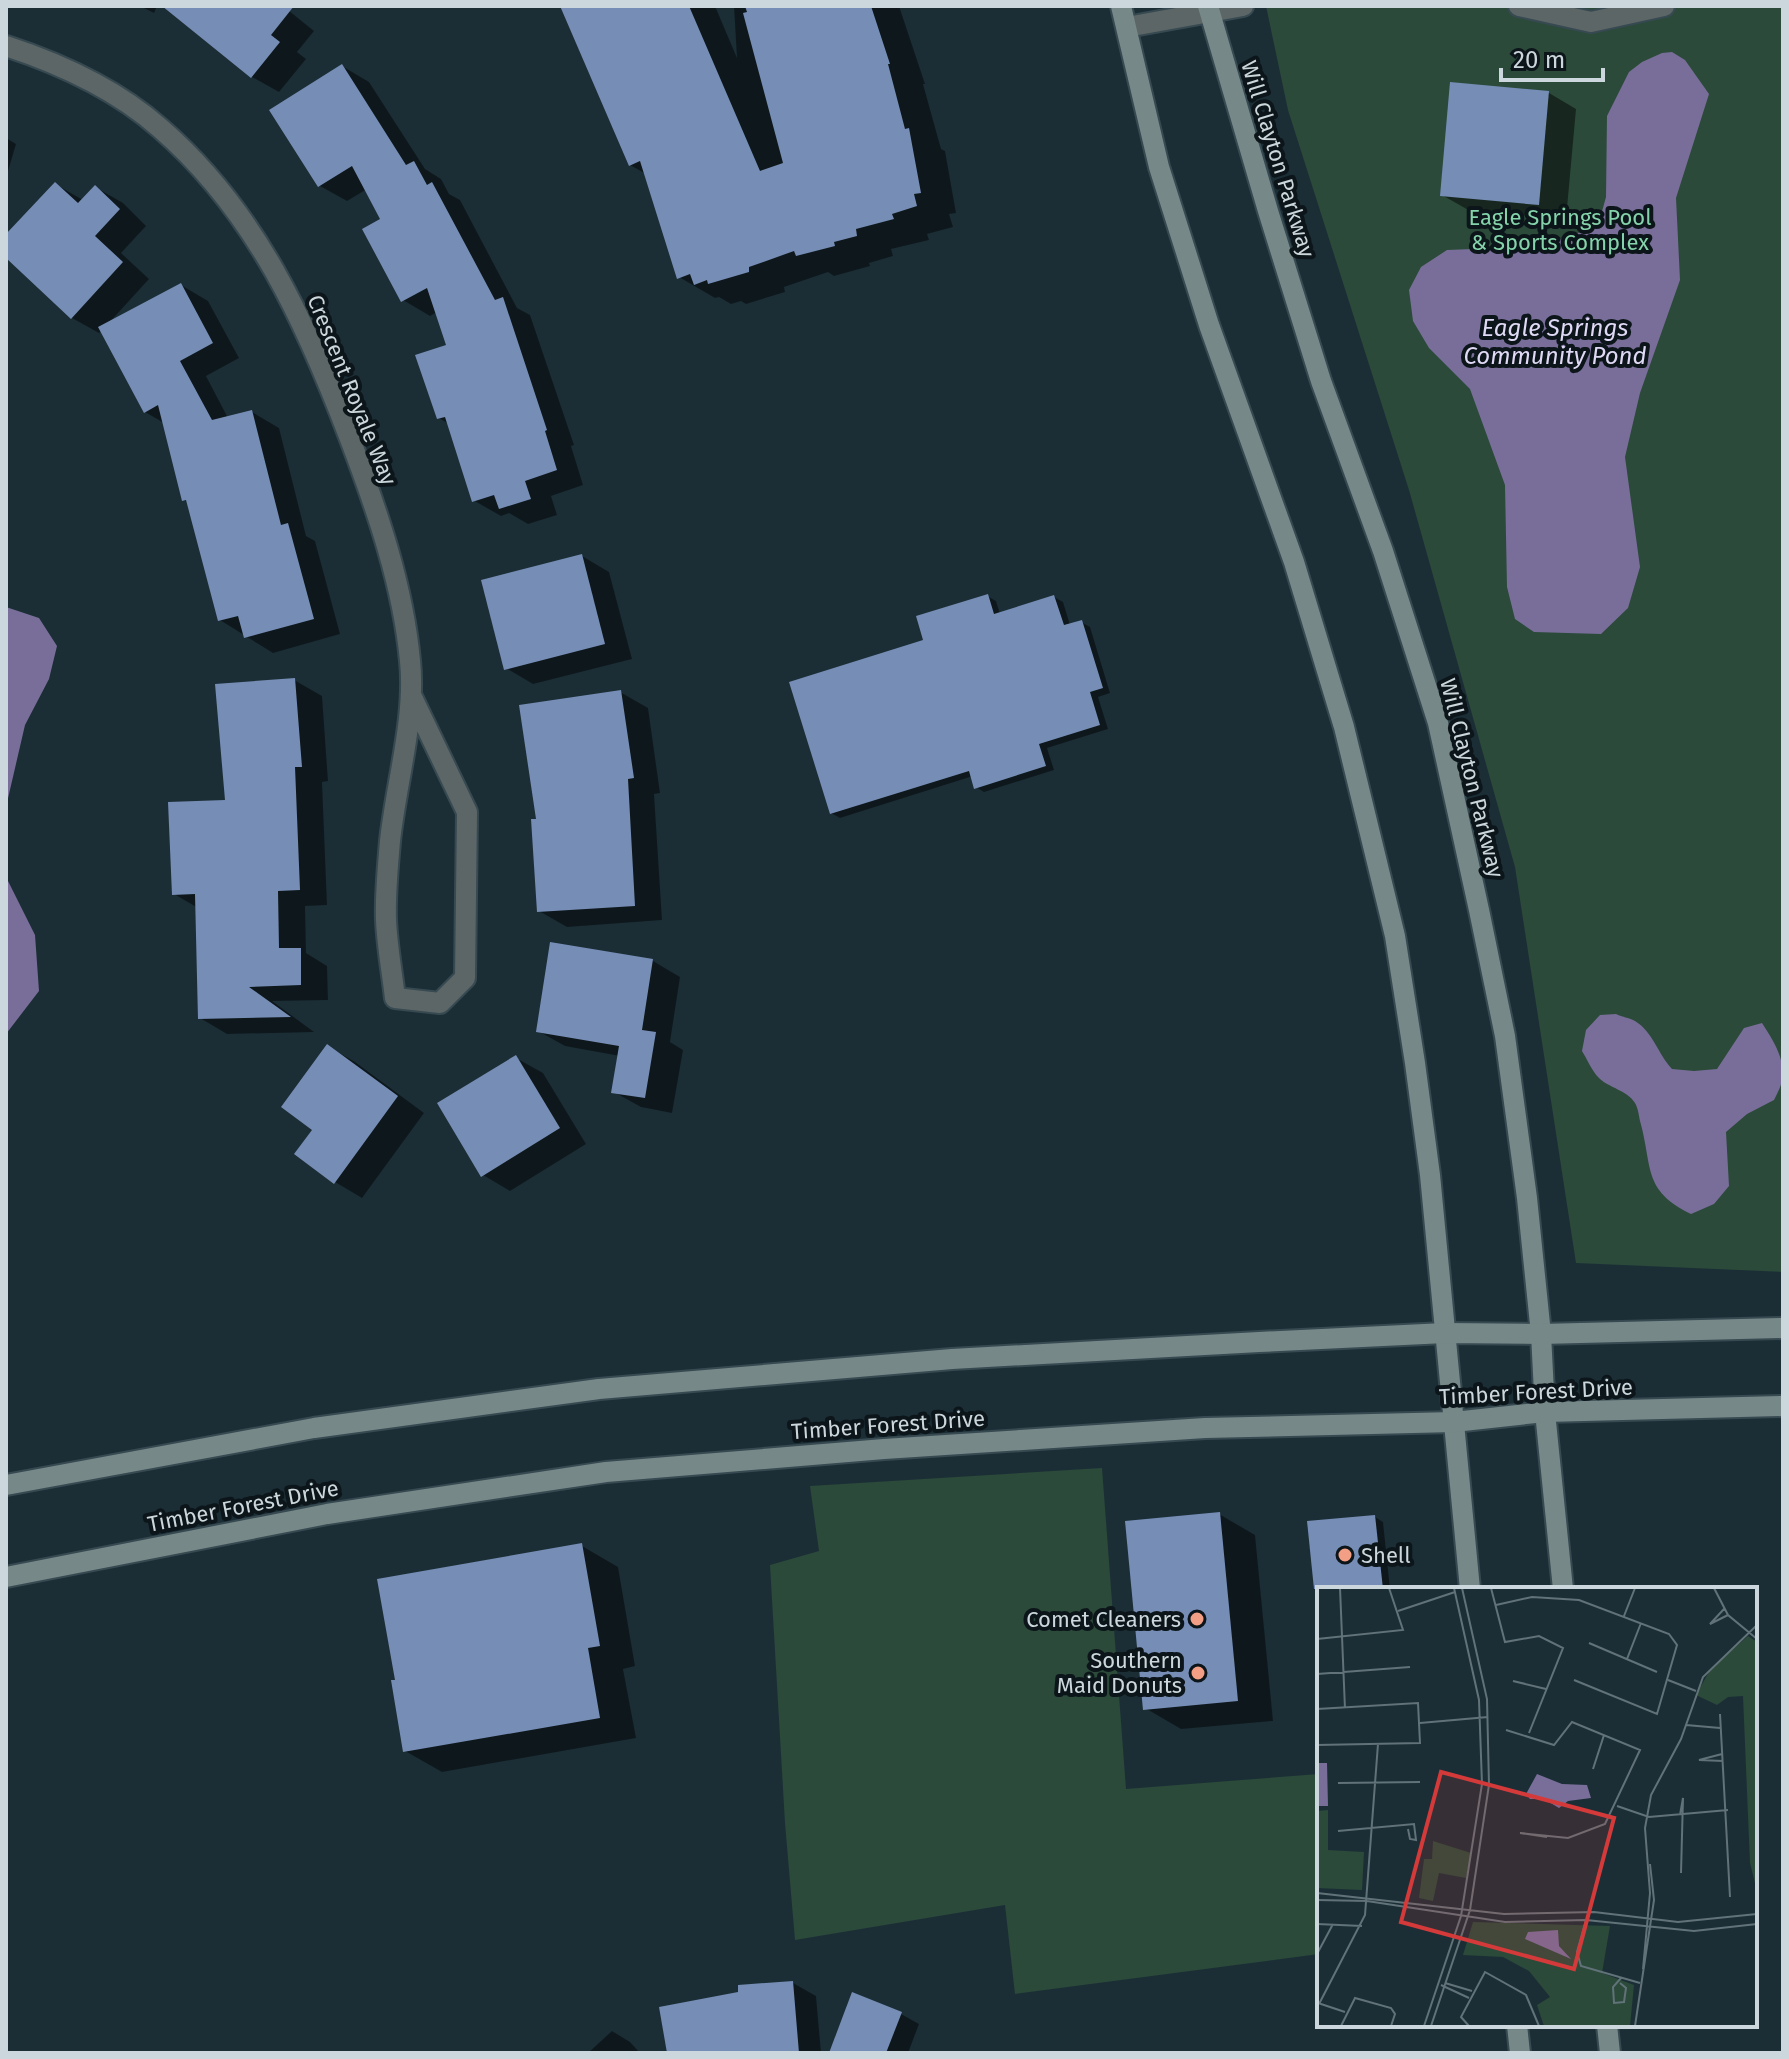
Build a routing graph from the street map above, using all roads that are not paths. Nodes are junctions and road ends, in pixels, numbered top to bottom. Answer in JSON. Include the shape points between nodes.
{"nodes":[{"id":1,"x":1121,"y":6,"type":"edge"},
{"id":2,"x":1243,"y":6,"type":"edge"},
{"id":3,"x":1519,"y":6,"type":"edge"},
{"id":4,"x":1664,"y":6,"type":"edge"},
{"id":5,"x":1209,"y":10,"type":"edge"},
{"id":6,"x":1127,"y":27,"type":"junction"},
{"id":7,"x":6,"y":46,"type":"edge"},
{"id":8,"x":411,"y":695,"type":"junction"},
{"id":9,"x":1783,"y":1328,"type":"edge"},
{"id":10,"x":1445,"y":1333,"type":"junction"},
{"id":11,"x":1541,"y":1334,"type":"junction"},
{"id":12,"x":1783,"y":1406,"type":"edge"},
{"id":13,"x":1545,"y":1412,"type":"junction"},
{"id":14,"x":1454,"y":1422,"type":"junction"},
{"id":15,"x":6,"y":1485,"type":"edge"},
{"id":16,"x":6,"y":1577,"type":"edge"},
{"id":17,"x":1470,"y":1587,"type":"edge"},
{"id":18,"x":1563,"y":1587,"type":"edge"},
{"id":19,"x":1517,"y":2027,"type":"edge"},
{"id":20,"x":1607,"y":2027,"type":"edge"},
{"id":21,"x":1520,"y":2053,"type":"edge"},
{"id":22,"x":1610,"y":2053,"type":"edge"}],
"edges":[{"from":1,"to":6,"type":"main road"},
{"from":2,"to":5,"type":"street"},
{"from":3,"to":4,"type":"street","via":[[1591,22]]},
{"from":5,"to":6,"type":"street"},
{"from":5,"to":11,"type":"main road","name":"Will Clayton Parkway","via":[[1321,381],[1438,723],[1505,1036]]},
{"from":6,"to":10,"type":"main road","via":[[1159,167],[1294,562],[1373,844],[1395,936],[1415,1063]]},
{"from":7,"to":8,"type":"street","name":"Crescent Royale Way","via":[[97,84],[159,127],[213,179],[258,240],[318,358],[369,492],[400,594]]},
{"from":8,"to":8,"type":"street","name":"Crescent Royale Way","via":[[390,841],[386,920],[395,998],[440,1003],[465,978],[467,812]]},
{"from":9,"to":11,"type":"main road"},
{"from":10,"to":11,"type":"main road"},
{"from":10,"to":14,"type":"main road"},
{"from":10,"to":15,"type":"main road","via":[[952,1359],[599,1389],[314,1428]]},
{"from":11,"to":13,"type":"main road","name":"Will Clayton Parkway"},
{"from":12,"to":13,"type":"main road","name":"Timber Forest Drive"},
{"from":13,"to":14,"type":"main road","name":"Timber Forest Drive"},
{"from":13,"to":18,"type":"main road","name":"Will Clayton Parkway"},
{"from":14,"to":16,"type":"main road","name":"Timber Forest Drive","via":[[1191,1428],[606,1472],[327,1514]]},
{"from":14,"to":17,"type":"main road"},
{"from":19,"to":21,"type":"main road"},
{"from":20,"to":22,"type":"main road"}]}
